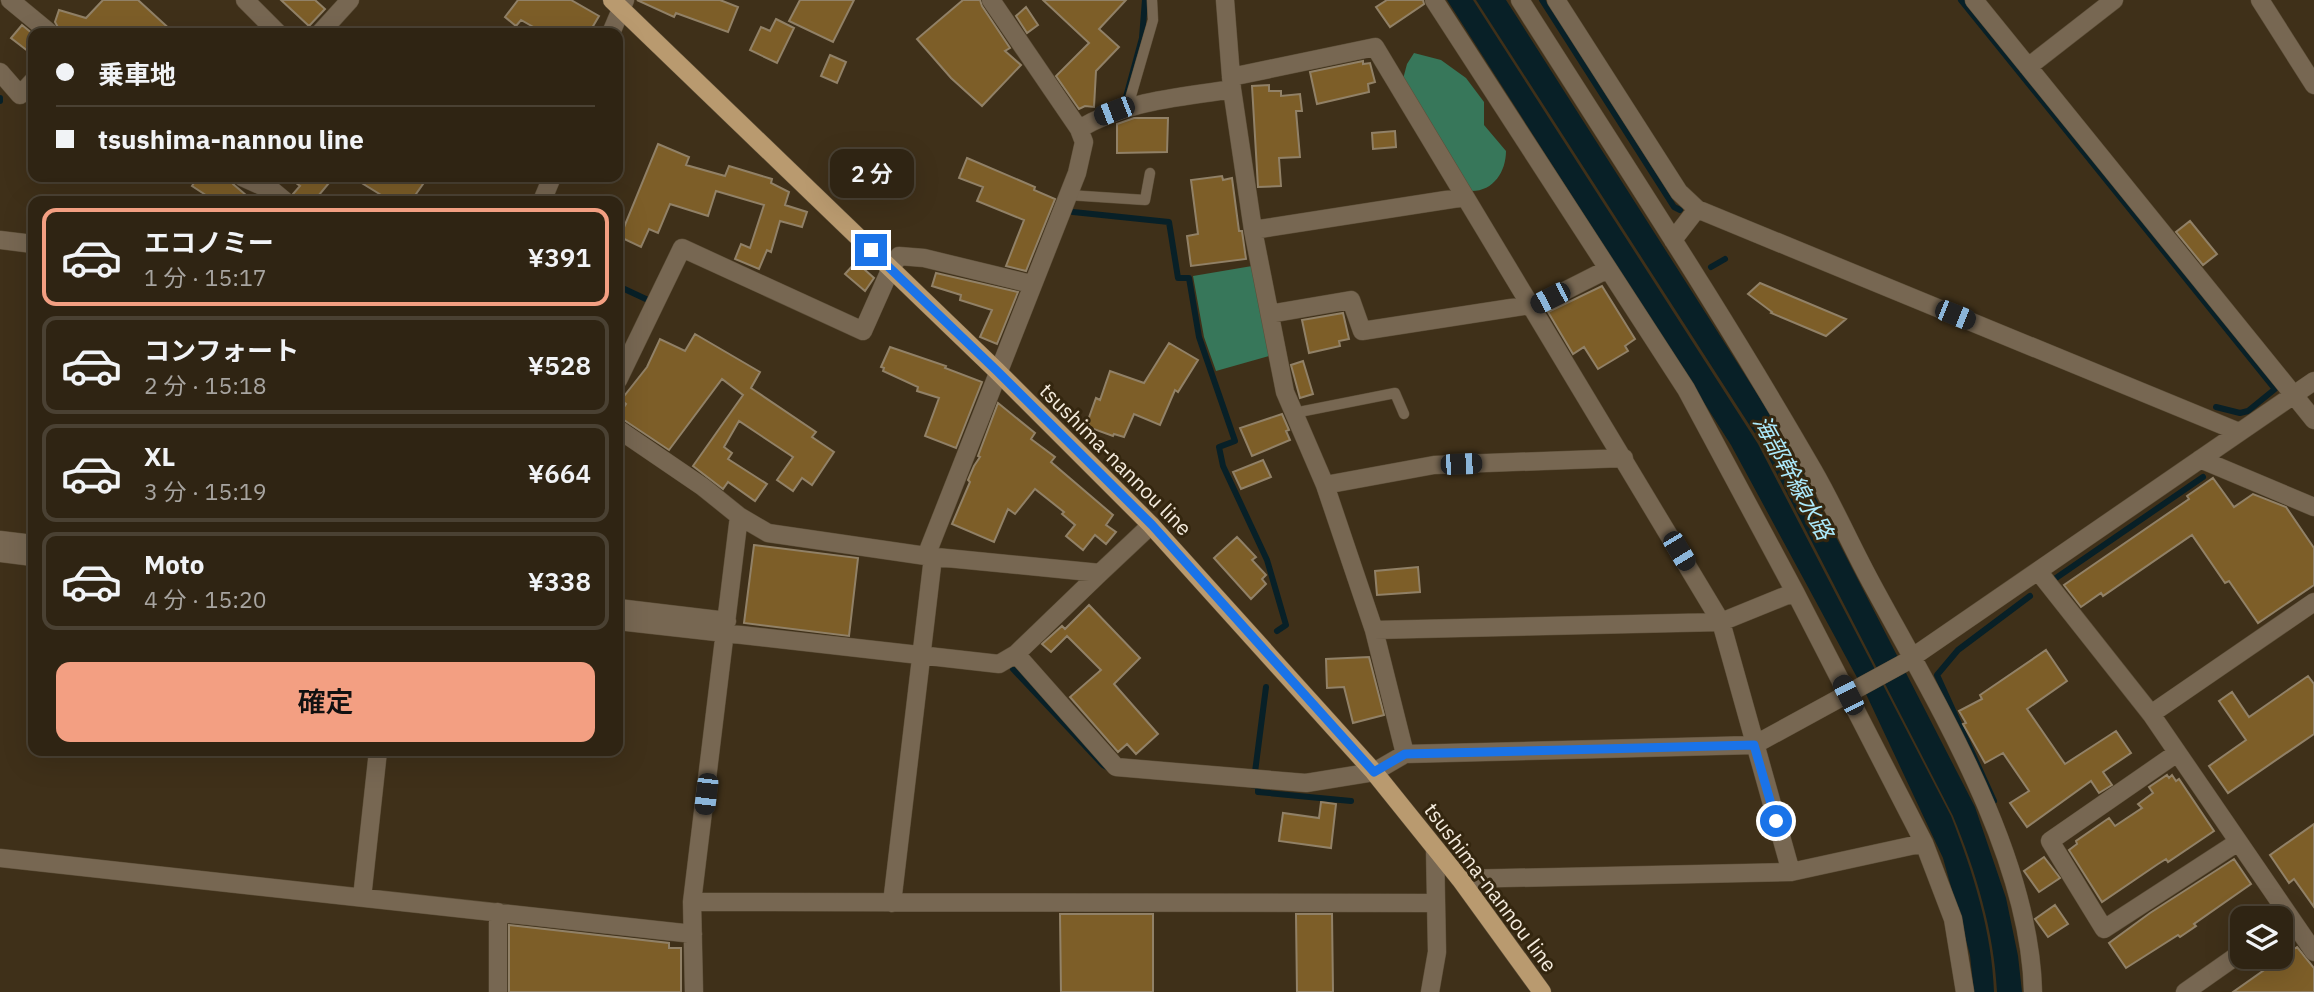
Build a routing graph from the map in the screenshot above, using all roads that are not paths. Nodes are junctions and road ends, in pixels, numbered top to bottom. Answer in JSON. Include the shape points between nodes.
{"nodes":[{"id":1,"x":10,"y":0,"type":"edge"},
{"id":2,"x":245,"y":0,"type":"edge"},
{"id":3,"x":350,"y":0,"type":"edge"},
{"id":4,"x":991,"y":0,"type":"edge"},
{"id":5,"x":1153,"y":0,"type":"edge"},
{"id":6,"x":1225,"y":0,"type":"edge"},
{"id":7,"x":1434,"y":0,"type":"edge"},
{"id":8,"x":1520,"y":0,"type":"edge"},
{"id":9,"x":1556,"y":0,"type":"edge"},
{"id":10,"x":1974,"y":0,"type":"edge"},
{"id":11,"x":2115,"y":0,"type":"edge"},
{"id":12,"x":2260,"y":0,"type":"edge"},
{"id":13,"x":619,"y":3,"type":"edge"},
{"id":14,"x":44,"y":28,"type":"edge"},
{"id":15,"x":273,"y":28,"type":"edge"},
{"id":16,"x":325,"y":28,"type":"edge"},
{"id":17,"x":612,"y":28,"type":"edge"},
{"id":18,"x":2028,"y":67,"type":"junction"},
{"id":19,"x":2,"y":77,"type":"edge"},
{"id":20,"x":1231,"y":83,"type":"junction"},
{"id":21,"x":2314,"y":85,"type":"edge"},
{"id":22,"x":28,"y":86,"type":"edge"},
{"id":23,"x":1128,"y":106,"type":"junction"},
{"id":24,"x":1079,"y":129,"type":"junction"},
{"id":25,"x":1150,"y":173,"type":"dead end"},
{"id":26,"x":253,"y":182,"type":"edge"},
{"id":27,"x":1068,"y":195,"type":"junction"},
{"id":28,"x":279,"y":196,"type":"edge"},
{"id":29,"x":1465,"y":198,"type":"junction"},
{"id":30,"x":1697,"y":209,"type":"junction"},
{"id":31,"x":1253,"y":230,"type":"junction"},
{"id":32,"x":0,"y":240,"type":"edge"},
{"id":33,"x":1673,"y":240,"type":"junction"},
{"id":34,"x":28,"y":243,"type":"edge"},
{"id":35,"x":891,"y":268,"type":"junction"},
{"id":36,"x":1608,"y":269,"type":"junction"},
{"id":37,"x":1031,"y":284,"type":"junction"},
{"id":38,"x":1530,"y":307,"type":"junction"},
{"id":39,"x":1270,"y":314,"type":"junction"},
{"id":40,"x":623,"y":370,"type":"edge"},
{"id":41,"x":997,"y":371,"type":"junction"},
{"id":42,"x":2314,"y":381,"type":"edge"},
{"id":43,"x":2294,"y":395,"type":"junction"},
{"id":44,"x":1294,"y":413,"type":"junction"},
{"id":45,"x":1404,"y":414,"type":"dead end"},
{"id":46,"x":2314,"y":420,"type":"edge"},
{"id":47,"x":623,"y":432,"type":"edge"},
{"id":48,"x":2239,"y":432,"type":"junction"},
{"id":49,"x":1624,"y":458,"type":"junction"},
{"id":50,"x":2200,"y":459,"type":"junction"},
{"id":51,"x":1325,"y":485,"type":"junction"},
{"id":52,"x":2314,"y":507,"type":"edge"},
{"id":53,"x":739,"y":516,"type":"junction"},
{"id":54,"x":1152,"y":525,"type":"junction"},
{"id":55,"x":0,"y":540,"type":"edge"},
{"id":56,"x":28,"y":543,"type":"edge"},
{"id":57,"x":0,"y":553,"type":"edge"},
{"id":58,"x":28,"y":556,"type":"edge"},
{"id":59,"x":930,"y":556,"type":"junction"},
{"id":60,"x":2038,"y":571,"type":"junction"},
{"id":61,"x":1100,"y":573,"type":"junction"},
{"id":62,"x":1795,"y":592,"type":"junction"},
{"id":63,"x":2314,"y":602,"type":"edge"},
{"id":64,"x":623,"y":609,"type":"edge"},
{"id":65,"x":623,"y":621,"type":"edge"},
{"id":66,"x":1721,"y":622,"type":"junction"},
{"id":67,"x":726,"y":627,"type":"junction"},
{"id":68,"x":1374,"y":630,"type":"junction"},
{"id":69,"x":1016,"y":654,"type":"junction"},
{"id":70,"x":921,"y":656,"type":"junction"},
{"id":71,"x":1908,"y":660,"type":"junction"},
{"id":72,"x":1854,"y":692,"type":"junction"},
{"id":73,"x":2151,"y":715,"type":"junction"},
{"id":74,"x":1754,"y":745,"type":"junction"},
{"id":75,"x":2177,"y":753,"type":"junction"},
{"id":76,"x":1405,"y":754,"type":"junction"},
{"id":77,"x":377,"y":756,"type":"edge"},
{"id":78,"x":1374,"y":772,"type":"junction"},
{"id":79,"x":2238,"y":842,"type":"junction"},
{"id":80,"x":1924,"y":843,"type":"junction"},
{"id":81,"x":1435,"y":848,"type":"junction"},
{"id":82,"x":0,"y":858,"type":"edge"},
{"id":83,"x":1791,"y":872,"type":"junction"},
{"id":84,"x":1460,"y":879,"type":"junction"},
{"id":85,"x":362,"y":898,"type":"junction"},
{"id":86,"x":692,"y":902,"type":"junction"},
{"id":87,"x":892,"y":902,"type":"junction"},
{"id":88,"x":1435,"y":904,"type":"junction"},
{"id":89,"x":2276,"y":906,"type":"edge"},
{"id":90,"x":498,"y":912,"type":"junction"},
{"id":91,"x":2293,"y":930,"type":"edge"},
{"id":92,"x":694,"y":934,"type":"junction"},
{"id":93,"x":2314,"y":952,"type":"edge"},
{"id":94,"x":2230,"y":960,"type":"edge"},
{"id":95,"x":498,"y":992,"type":"edge"},
{"id":96,"x":694,"y":992,"type":"edge"},
{"id":97,"x":1430,"y":992,"type":"edge"},
{"id":98,"x":1542,"y":992,"type":"edge"},
{"id":99,"x":1965,"y":992,"type":"edge"},
{"id":100,"x":2034,"y":992,"type":"edge"},
{"id":101,"x":2185,"y":992,"type":"edge"}],
"edges":[{"from":1,"to":14,"type":"street"},
{"from":2,"to":15,"type":"street"},
{"from":3,"to":16,"type":"street"},
{"from":4,"to":24,"type":"street"},
{"from":5,"to":23,"type":"lane","via":[[1153,20]]},
{"from":6,"to":20,"type":"street"},
{"from":7,"to":36,"type":"street"},
{"from":8,"to":33,"type":"street"},
{"from":9,"to":30,"type":"street","via":[[1679,192]]},
{"from":10,"to":18,"type":"street"},
{"from":11,"to":18,"type":"street"},
{"from":12,"to":21,"type":"street"},
{"from":13,"to":17,"type":"street"},
{"from":13,"to":35,"type":"main road","name":"tsushima-nannou line"},
{"from":18,"to":43,"type":"street"},
{"from":19,"to":22,"type":"street","via":[[20,95]]},
{"from":20,"to":23,"type":"street"},
{"from":20,"to":29,"type":"street","via":[[1375,47]]},
{"from":20,"to":31,"type":"street"},
{"from":23,"to":24,"type":"street"},
{"from":24,"to":27,"type":"street","via":[[1084,142]]},
{"from":25,"to":27,"type":"lane","via":[[1145,200]]},
{"from":26,"to":28,"type":"street"},
{"from":27,"to":37,"type":"street"},
{"from":29,"to":31,"type":"street"},
{"from":29,"to":38,"type":"street"},
{"from":30,"to":33,"type":"street"},
{"from":30,"to":48,"type":"street"},
{"from":31,"to":39,"type":"street"},
{"from":32,"to":34,"type":"street"},
{"from":33,"to":71,"type":"street","via":[[1814,472]]},
{"from":35,"to":37,"type":"street","via":[[899,256],[923,258]]},
{"from":35,"to":40,"type":"street","via":[[863,331],[682,248]]},
{"from":35,"to":41,"type":"main road","name":"tsushima-nannou line"},
{"from":36,"to":38,"type":"street"},
{"from":36,"to":62,"type":"street","via":[[1686,389]]},
{"from":37,"to":41,"type":"street"},
{"from":38,"to":39,"type":"street","via":[[1362,331],[1351,300]]},
{"from":38,"to":49,"type":"street"},
{"from":39,"to":44,"type":"street","via":[[1285,392]]},
{"from":41,"to":54,"type":"main road","name":"tsushima-nannou line"},
{"from":41,"to":59,"type":"street"},
{"from":42,"to":43,"type":"street"},
{"from":43,"to":46,"type":"street"},
{"from":43,"to":48,"type":"street"},
{"from":44,"to":45,"type":"lane","via":[[1395,393]]},
{"from":44,"to":51,"type":"street"},
{"from":47,"to":53,"type":"street"},
{"from":48,"to":50,"type":"street"},
{"from":49,"to":51,"type":"street","via":[[1434,465]]},
{"from":49,"to":66,"type":"street"},
{"from":50,"to":52,"type":"street"},
{"from":50,"to":60,"type":"street"},
{"from":51,"to":68,"type":"street"},
{"from":53,"to":59,"type":"street","via":[[768,533]]},
{"from":53,"to":67,"type":"street"},
{"from":54,"to":61,"type":"street"},
{"from":54,"to":78,"type":"main road","name":"tsushima-nannou line"},
{"from":55,"to":56,"type":"street"},
{"from":57,"to":58,"type":"street"},
{"from":59,"to":61,"type":"street"},
{"from":59,"to":70,"type":"street"},
{"from":60,"to":71,"type":"street"},
{"from":60,"to":73,"type":"street"},
{"from":61,"to":69,"type":"street"},
{"from":62,"to":66,"type":"street"},
{"from":62,"to":72,"type":"street"},
{"from":63,"to":73,"type":"street"},
{"from":64,"to":67,"type":"street"},
{"from":65,"to":67,"type":"street"},
{"from":66,"to":68,"type":"street"},
{"from":66,"to":74,"type":"street"},
{"from":67,"to":70,"type":"street"},
{"from":67,"to":86,"type":"street"},
{"from":68,"to":76,"type":"street"},
{"from":69,"to":70,"type":"street","via":[[999,664]]},
{"from":69,"to":78,"type":"street","via":[[1116,767],[1306,783]]},
{"from":70,"to":87,"type":"street"},
{"from":71,"to":72,"type":"street"},
{"from":71,"to":100,"type":"street","via":[[1986,803],[2028,938]]},
{"from":72,"to":74,"type":"street"},
{"from":72,"to":80,"type":"street"},
{"from":73,"to":75,"type":"street"},
{"from":74,"to":76,"type":"street"},
{"from":74,"to":83,"type":"street"},
{"from":75,"to":79,"type":"street"},
{"from":75,"to":79,"type":"street","via":[[2050,841],[2104,929]]},
{"from":76,"to":78,"type":"street"},
{"from":77,"to":85,"type":"street"},
{"from":78,"to":81,"type":"main road","name":"tsushima-nannou line"},
{"from":79,"to":89,"type":"street"},
{"from":80,"to":83,"type":"street"},
{"from":80,"to":99,"type":"street","via":[[1953,919]]},
{"from":81,"to":84,"type":"main road","name":"tsushima-nannou line"},
{"from":81,"to":88,"type":"street"},
{"from":82,"to":85,"type":"street"},
{"from":83,"to":84,"type":"street"},
{"from":84,"to":98,"type":"main road","name":"tsushima-nannou line"},
{"from":85,"to":90,"type":"street"},
{"from":86,"to":87,"type":"street"},
{"from":86,"to":92,"type":"street"},
{"from":87,"to":88,"type":"street"},
{"from":88,"to":97,"type":"street","via":[[1437,953]]},
{"from":90,"to":92,"type":"street"},
{"from":90,"to":95,"type":"street"},
{"from":91,"to":93,"type":"street"},
{"from":92,"to":96,"type":"street"},
{"from":94,"to":101,"type":"street"}]}
